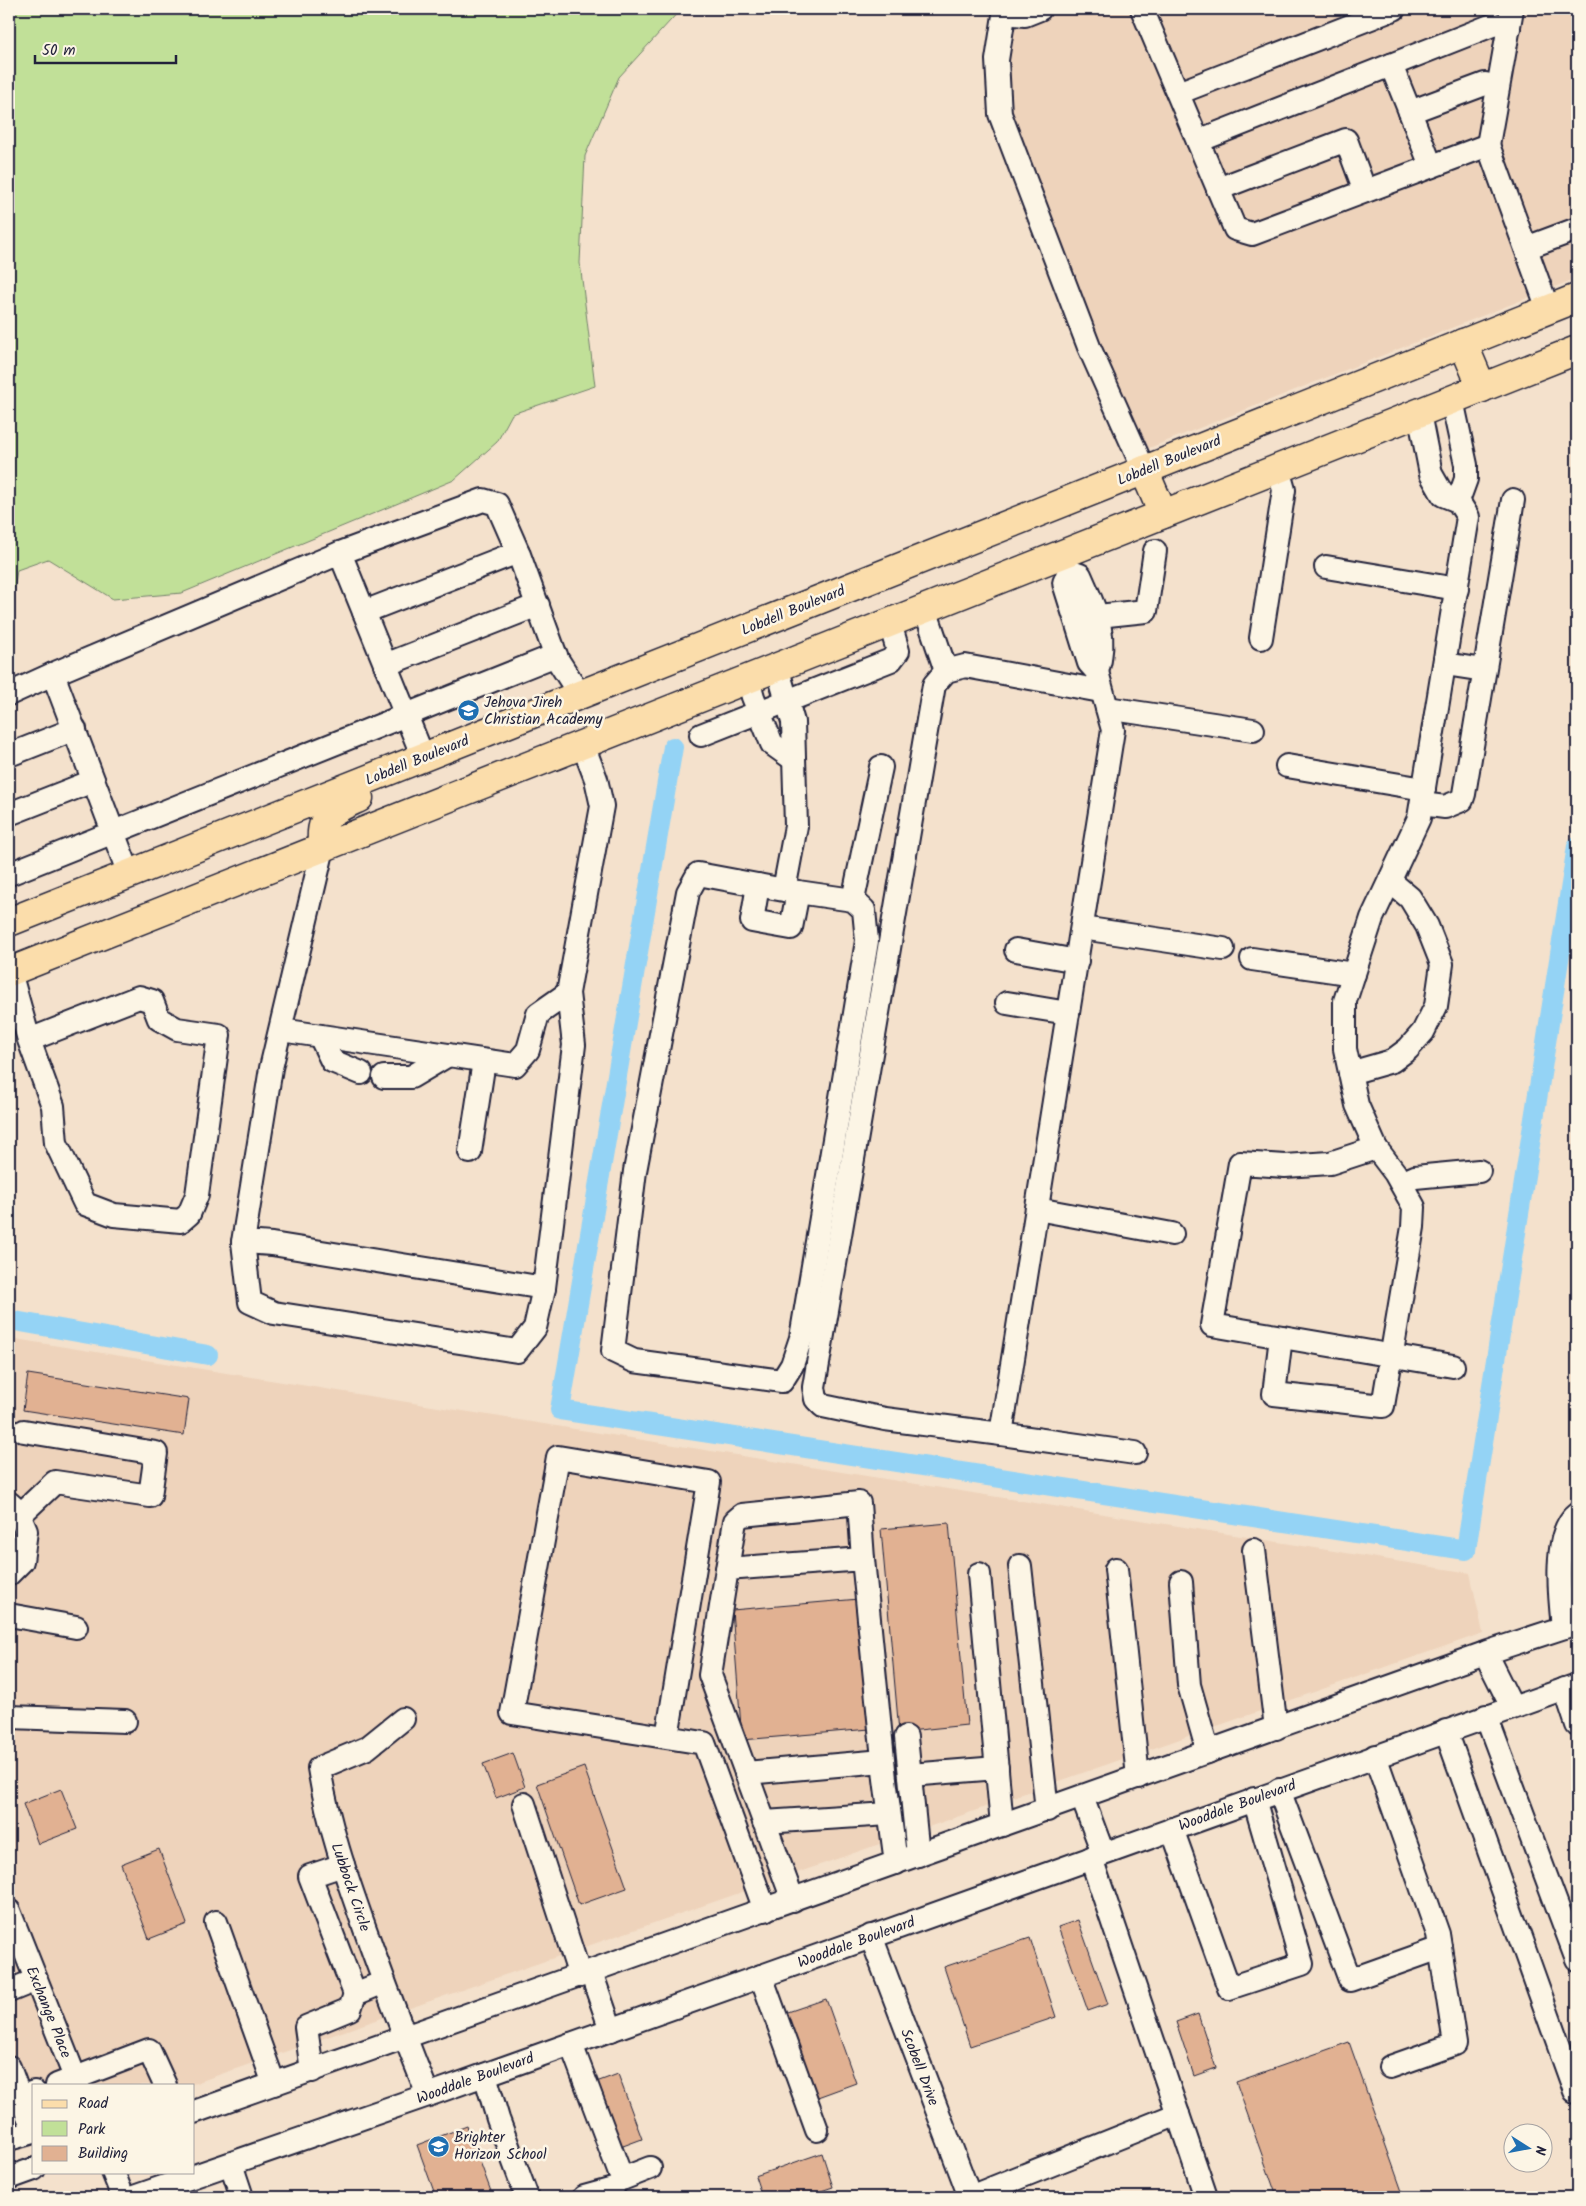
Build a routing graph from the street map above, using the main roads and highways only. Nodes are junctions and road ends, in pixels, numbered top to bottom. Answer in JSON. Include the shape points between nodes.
{"nodes":[{"id":1,"x":1577,"y":298,"type":"edge"},
{"id":2,"x":1463,"y":343,"type":"junction"},
{"id":3,"x":1577,"y":350,"type":"edge"},
{"id":4,"x":1482,"y":388,"type":"junction"},
{"id":5,"x":1144,"y":470,"type":"junction"},
{"id":6,"x":1163,"y":514,"type":"junction"},
{"id":7,"x":418,"y":759,"type":"junction"},
{"id":8,"x":323,"y":848,"type":"junction"},
{"id":9,"x":9,"y":922,"type":"edge"},
{"id":10,"x":9,"y":971,"type":"edge"}],
"edges":[{"from":1,"to":2,"type":"main road","name":"Lobdell Boulevard"},
{"from":2,"to":4,"type":"main road"},
{"from":2,"to":5,"type":"main road","name":"Lobdell Boulevard"},
{"from":3,"to":4,"type":"main road"},
{"from":4,"to":6,"type":"main road"},
{"from":5,"to":6,"type":"main road"},
{"from":5,"to":7,"type":"main road","name":"Lobdell Boulevard"},
{"from":6,"to":8,"type":"main road","via":[[1065,563],[890,622]]},
{"from":7,"to":8,"type":"main road","via":[[397,782],[328,814],[322,826]]},
{"from":7,"to":9,"type":"main road","name":"Lobdell Boulevard"},
{"from":8,"to":10,"type":"main road"}]}
